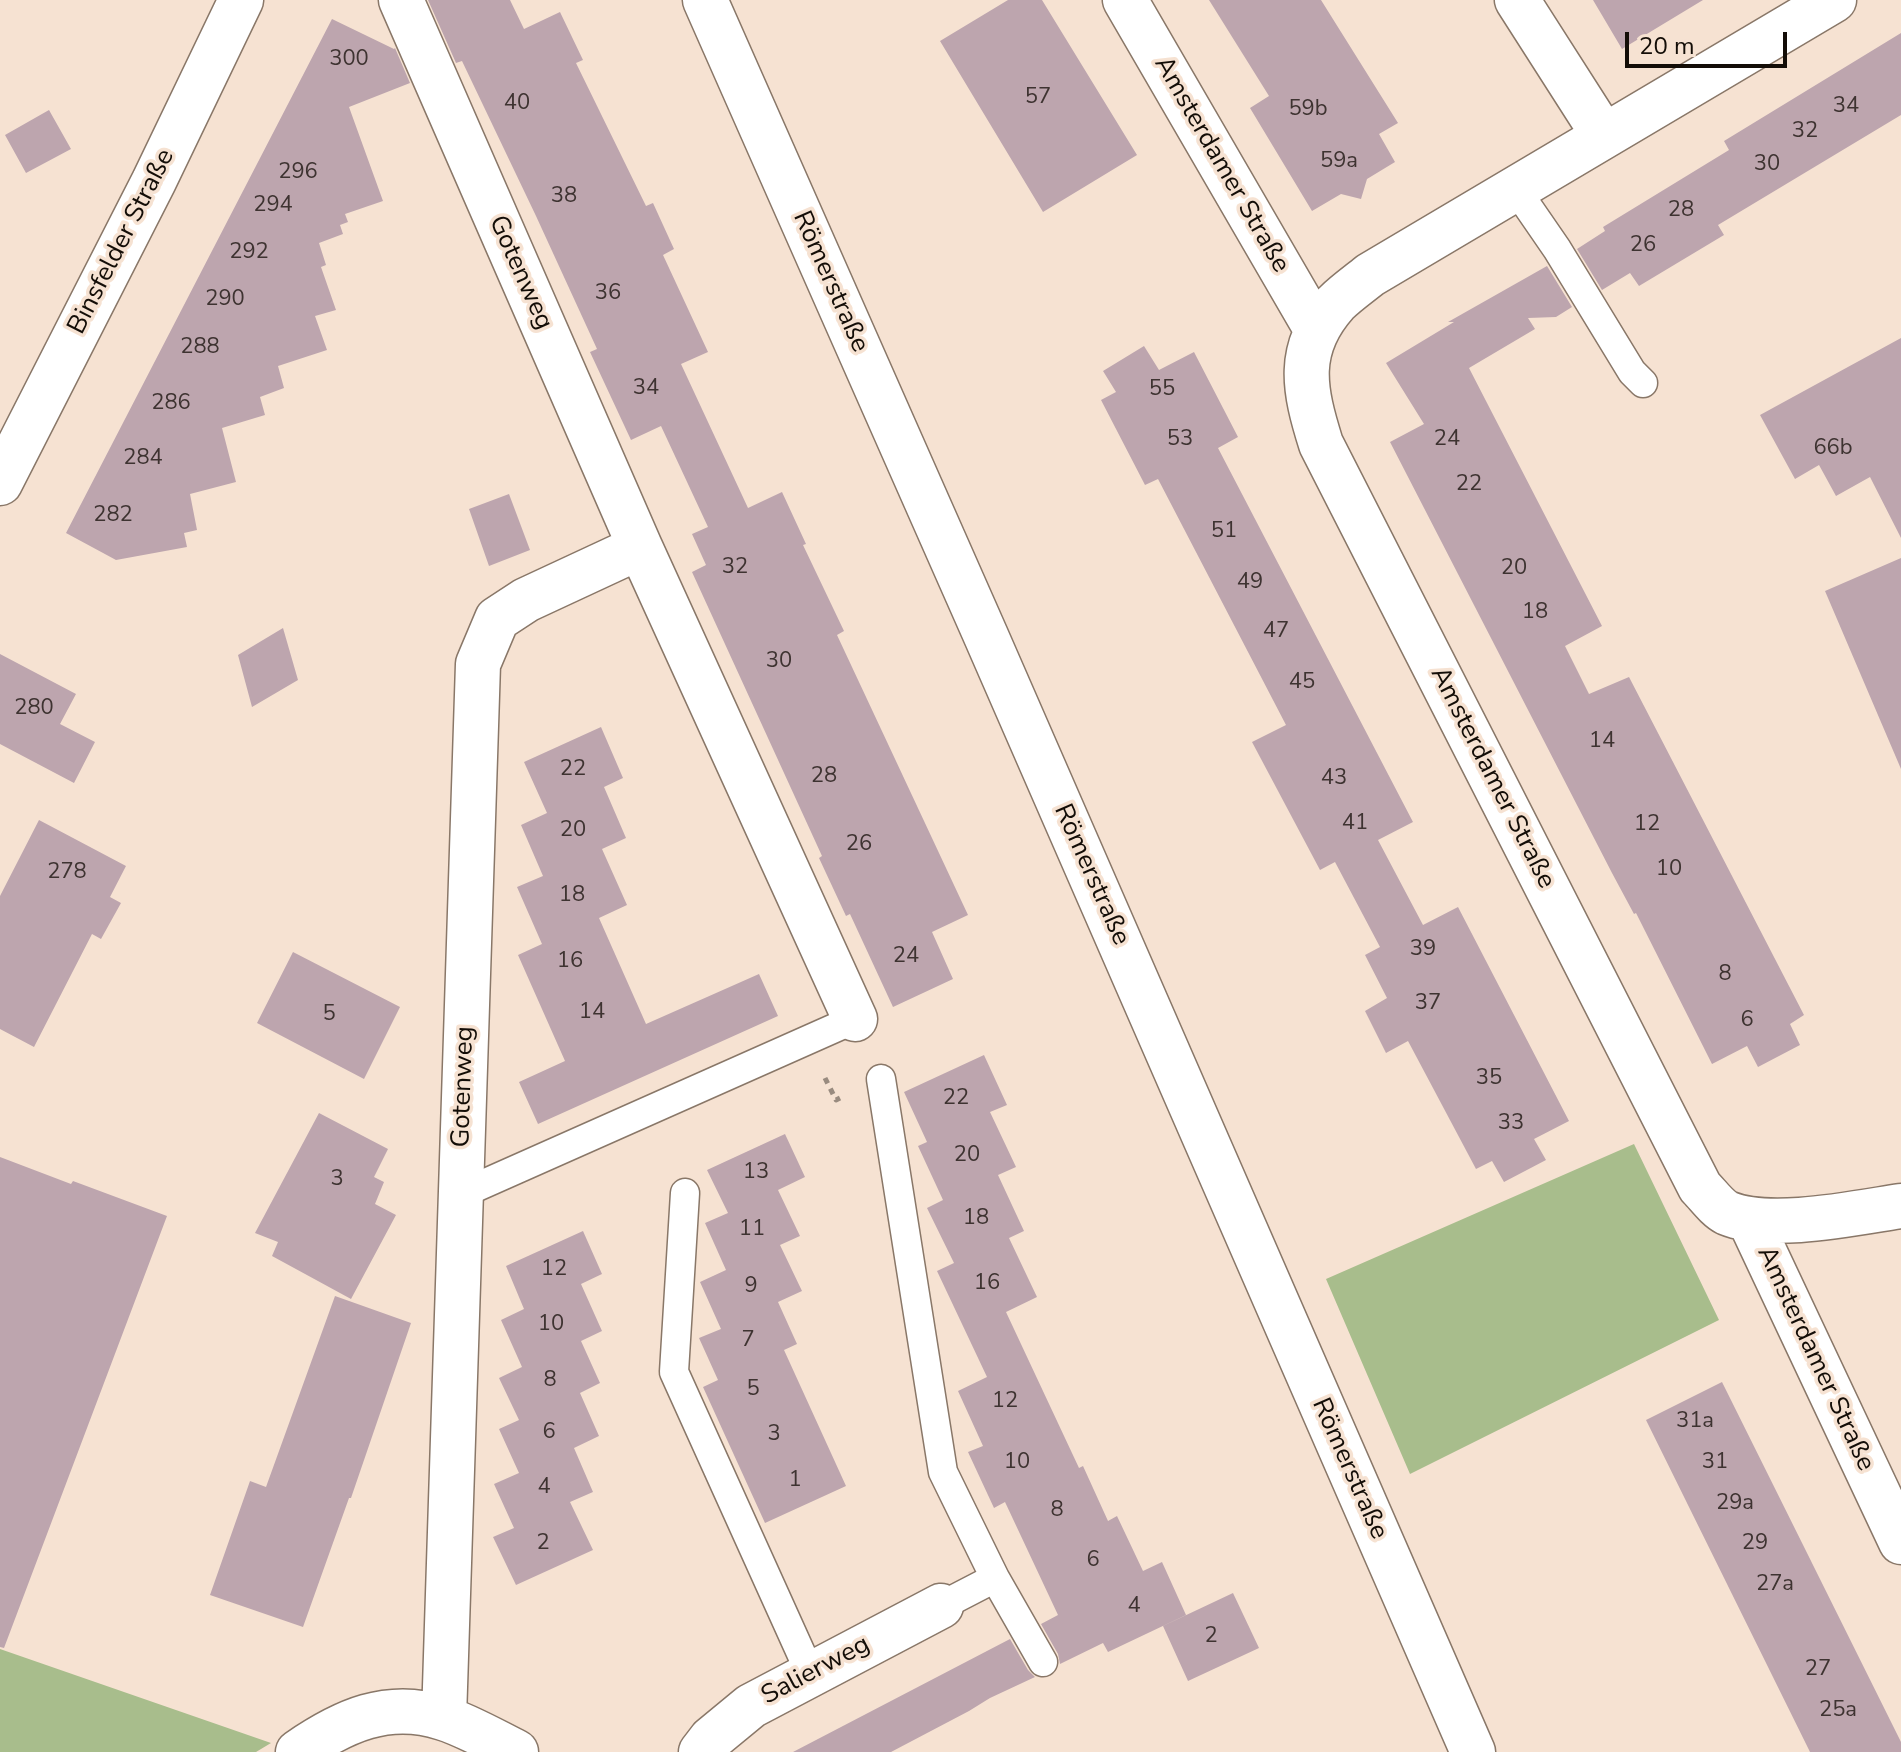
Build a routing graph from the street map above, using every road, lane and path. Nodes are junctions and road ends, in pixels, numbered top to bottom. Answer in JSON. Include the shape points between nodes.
{"nodes":[{"id":1,"x":241,"y":0,"type":"edge"},
{"id":2,"x":401,"y":0,"type":"edge"},
{"id":3,"x":705,"y":0,"type":"edge"},
{"id":4,"x":1125,"y":0,"type":"edge"},
{"id":5,"x":1517,"y":0,"type":"edge"},
{"id":6,"x":1834,"y":0,"type":"edge"},
{"id":7,"x":1604,"y":136,"type":"junction"},
{"id":8,"x":1515,"y":188,"type":"junction"},
{"id":9,"x":1316,"y":329,"type":"junction"},
{"id":10,"x":1643,"y":383,"type":"dead end"},
{"id":11,"x":0,"y":483,"type":"edge"},
{"id":12,"x":640,"y":547,"type":"junction"},
{"id":13,"x":855,"y":1019,"type":"joint"},
{"id":14,"x":881,"y":1079,"type":"dead end"},
{"id":15,"x":685,"y":1193,"type":"dead end"},
{"id":16,"x":461,"y":1194,"type":"junction"},
{"id":17,"x":1901,"y":1206,"type":"edge"},
{"id":18,"x":1737,"y":1215,"type":"junction"},
{"id":19,"x":1901,"y":1542,"type":"edge"},
{"id":20,"x":995,"y":1578,"type":"junction"},
{"id":21,"x":941,"y":1606,"type":"joint"},
{"id":22,"x":1043,"y":1662,"type":"dead end"},
{"id":23,"x":810,"y":1673,"type":"junction"},
{"id":24,"x":444,"y":1718,"type":"junction"},
{"id":25,"x":298,"y":1752,"type":"edge"},
{"id":26,"x":516,"y":1752,"type":"edge"},
{"id":27,"x":701,"y":1752,"type":"edge"},
{"id":28,"x":1473,"y":1752,"type":"edge"}],
"edges":[{"from":1,"to":11,"type":"street","name":"Binsfelder Straße"},
{"from":2,"to":12,"type":"street","name":"Gotenweg"},
{"from":3,"to":28,"type":"street","name":"Römerstraße"},
{"from":4,"to":9,"type":"street","name":"Amsterdamer Straße"},
{"from":5,"to":7,"type":"street"},
{"from":6,"to":7,"type":"street","name":"Amsterdamer Straße"},
{"from":7,"to":8,"type":"street","name":"Amsterdamer Straße"},
{"from":8,"to":9,"type":"street","name":"Amsterdamer Straße","via":[[1370,275],[1337,302]]},
{"from":8,"to":10,"type":"lane"},
{"from":9,"to":18,"type":"street","name":"Amsterdamer Straße","via":[[1307,356],[1309,404],[1321,444],[1700,1187]]},
{"from":12,"to":13,"type":"street","name":"Gotenweg"},
{"from":12,"to":16,"type":"street","name":"Gotenweg","via":[[497,619],[478,664]]},
{"from":13,"to":16,"type":"lane"},
{"from":14,"to":20,"type":"lane","via":[[943,1472]]},
{"from":15,"to":23,"type":"lane","via":[[674,1372]]},
{"from":16,"to":24,"type":"street","name":"Gotenweg"},
{"from":17,"to":18,"type":"street","via":[[1791,1220]]},
{"from":18,"to":19,"type":"street","name":"Amsterdamer Straße"},
{"from":20,"to":21,"type":"lane"},
{"from":20,"to":22,"type":"lane"},
{"from":21,"to":23,"type":"street","name":"Salierweg"},
{"from":23,"to":27,"type":"street","name":"Salierweg","via":[[751,1706]]},
{"from":24,"to":25,"type":"street","via":[[406,1711],[369,1715],[327,1732]]},
{"from":24,"to":26,"type":"street"}]}
